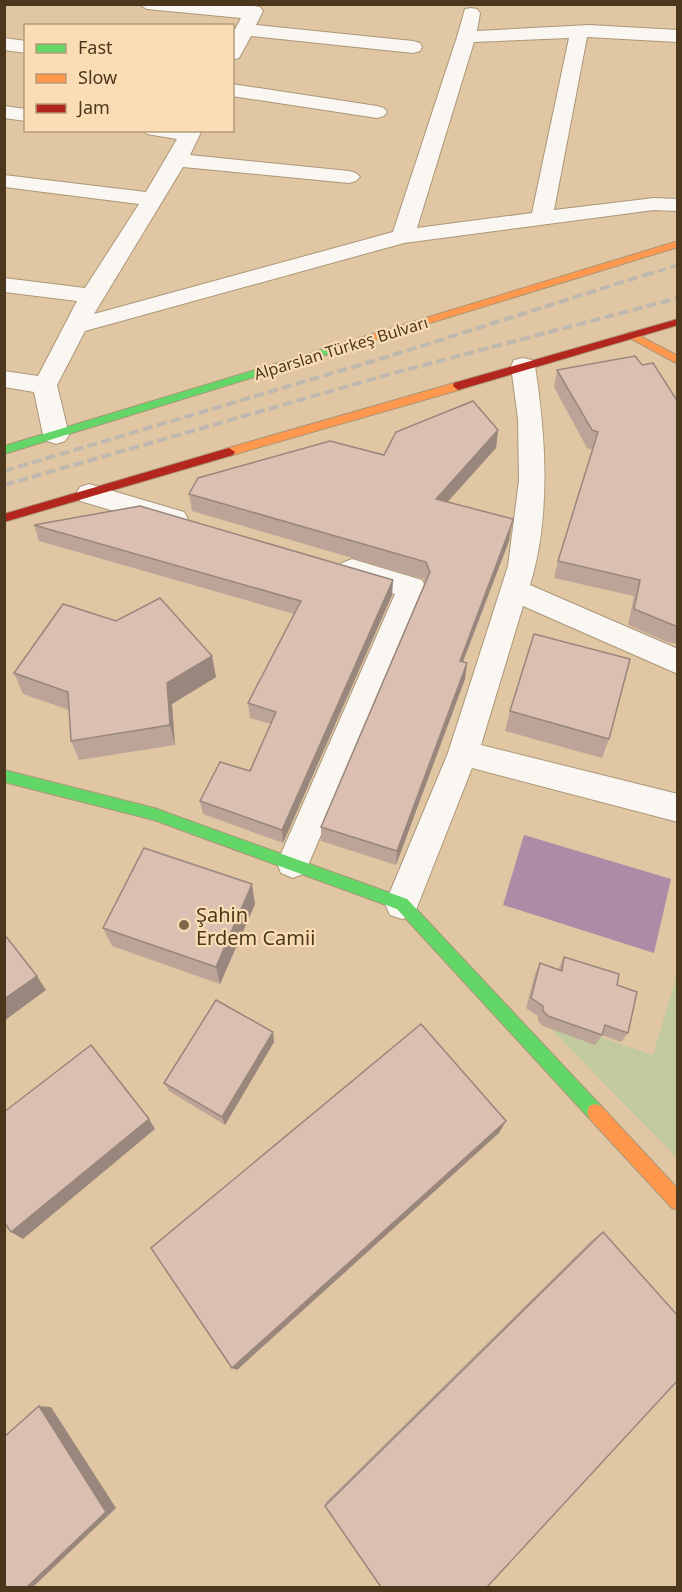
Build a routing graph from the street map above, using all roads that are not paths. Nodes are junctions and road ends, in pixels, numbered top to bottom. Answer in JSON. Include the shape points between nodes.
{"nodes":[{"id":1,"x":157,"y":5,"type":"edge"},
{"id":2,"x":471,"y":13,"type":"dead end"},
{"id":3,"x":252,"y":16,"type":"edge"},
{"id":4,"x":579,"y":32,"type":"junction"},
{"id":5,"x":678,"y":36,"type":"edge"},
{"id":6,"x":466,"y":37,"type":"junction"},
{"id":7,"x":4,"y":44,"type":"edge"},
{"id":8,"x":24,"y":47,"type":"edge"},
{"id":9,"x":413,"y":47,"type":"dead end"},
{"id":10,"x":234,"y":50,"type":"edge"},
{"id":11,"x":234,"y":90,"type":"edge"},
{"id":12,"x":4,"y":112,"type":"edge"},
{"id":13,"x":377,"y":112,"type":"dead end"},
{"id":14,"x":24,"y":115,"type":"edge"},
{"id":15,"x":191,"y":133,"type":"edge"},
{"id":16,"x":177,"y":160,"type":"junction"},
{"id":17,"x":349,"y":177,"type":"dead end"},
{"id":18,"x":4,"y":181,"type":"edge"},
{"id":19,"x":153,"y":199,"type":"junction"},
{"id":20,"x":678,"y":206,"type":"edge"},
{"id":21,"x":542,"y":218,"type":"junction"},
{"id":22,"x":403,"y":236,"type":"junction"},
{"id":23,"x":678,"y":244,"type":"edge"},
{"id":24,"x":4,"y":285,"type":"edge"},
{"id":25,"x":91,"y":296,"type":"junction"},
{"id":26,"x":678,"y":322,"type":"edge"},
{"id":27,"x":76,"y":326,"type":"junction"},
{"id":28,"x":632,"y":335,"type":"junction"},
{"id":29,"x":678,"y":361,"type":"edge"},
{"id":30,"x":524,"y":366,"type":"junction"},
{"id":31,"x":4,"y":379,"type":"edge"},
{"id":32,"x":45,"y":385,"type":"junction"},
{"id":33,"x":56,"y":435,"type":"junction"},
{"id":34,"x":4,"y":450,"type":"edge"},
{"id":35,"x":89,"y":494,"type":"junction"},
{"id":36,"x":4,"y":518,"type":"edge"},
{"id":37,"x":200,"y":526,"type":"edge"},
{"id":38,"x":323,"y":562,"type":"edge"},
{"id":39,"x":514,"y":590,"type":"junction"},
{"id":40,"x":678,"y":662,"type":"edge"},
{"id":41,"x":463,"y":753,"type":"junction"},
{"id":42,"x":4,"y":776,"type":"edge"},
{"id":43,"x":678,"y":808,"type":"edge"},
{"id":44,"x":293,"y":863,"type":"junction"},
{"id":45,"x":402,"y":904,"type":"junction"},
{"id":46,"x":678,"y":1202,"type":"edge"}],
"edges":[{"from":1,"to":3,"type":"street"},
{"from":2,"to":6,"type":"street"},
{"from":3,"to":9,"type":"street"},
{"from":3,"to":10,"type":"street"},
{"from":4,"to":5,"type":"street"},
{"from":4,"to":6,"type":"street"},
{"from":4,"to":21,"type":"street"},
{"from":6,"to":22,"type":"street"},
{"from":7,"to":8,"type":"street"},
{"from":11,"to":13,"type":"street"},
{"from":12,"to":14,"type":"street"},
{"from":15,"to":16,"type":"street"},
{"from":16,"to":17,"type":"street"},
{"from":16,"to":19,"type":"street"},
{"from":18,"to":19,"type":"street"},
{"from":19,"to":25,"type":"street"},
{"from":20,"to":21,"type":"street","via":[[654,204]]},
{"from":21,"to":22,"type":"street"},
{"from":22,"to":27,"type":"street"},
{"from":23,"to":33,"type":"main road","name":"Alparslan Türkeş Bulvarı"},
{"from":24,"to":25,"type":"street"},
{"from":25,"to":27,"type":"street"},
{"from":26,"to":28,"type":"main road"},
{"from":27,"to":32,"type":"street"},
{"from":28,"to":29,"type":"main road"},
{"from":28,"to":30,"type":"main road"},
{"from":30,"to":35,"type":"main road"},
{"from":30,"to":39,"type":"street","via":[[531,419],[532,480],[522,566]]},
{"from":31,"to":32,"type":"street"},
{"from":32,"to":33,"type":"street"},
{"from":33,"to":34,"type":"main road","name":"Alparslan Türkeş Bulvarı"},
{"from":35,"to":36,"type":"main road"},
{"from":35,"to":37,"type":"street"},
{"from":38,"to":44,"type":"street","via":[[412,588]]},
{"from":39,"to":40,"type":"street"},
{"from":39,"to":41,"type":"street"},
{"from":41,"to":43,"type":"street"},
{"from":41,"to":45,"type":"street"},
{"from":42,"to":44,"type":"main road","via":[[154,814]]},
{"from":44,"to":45,"type":"main road"},
{"from":45,"to":46,"type":"main road"}]}
